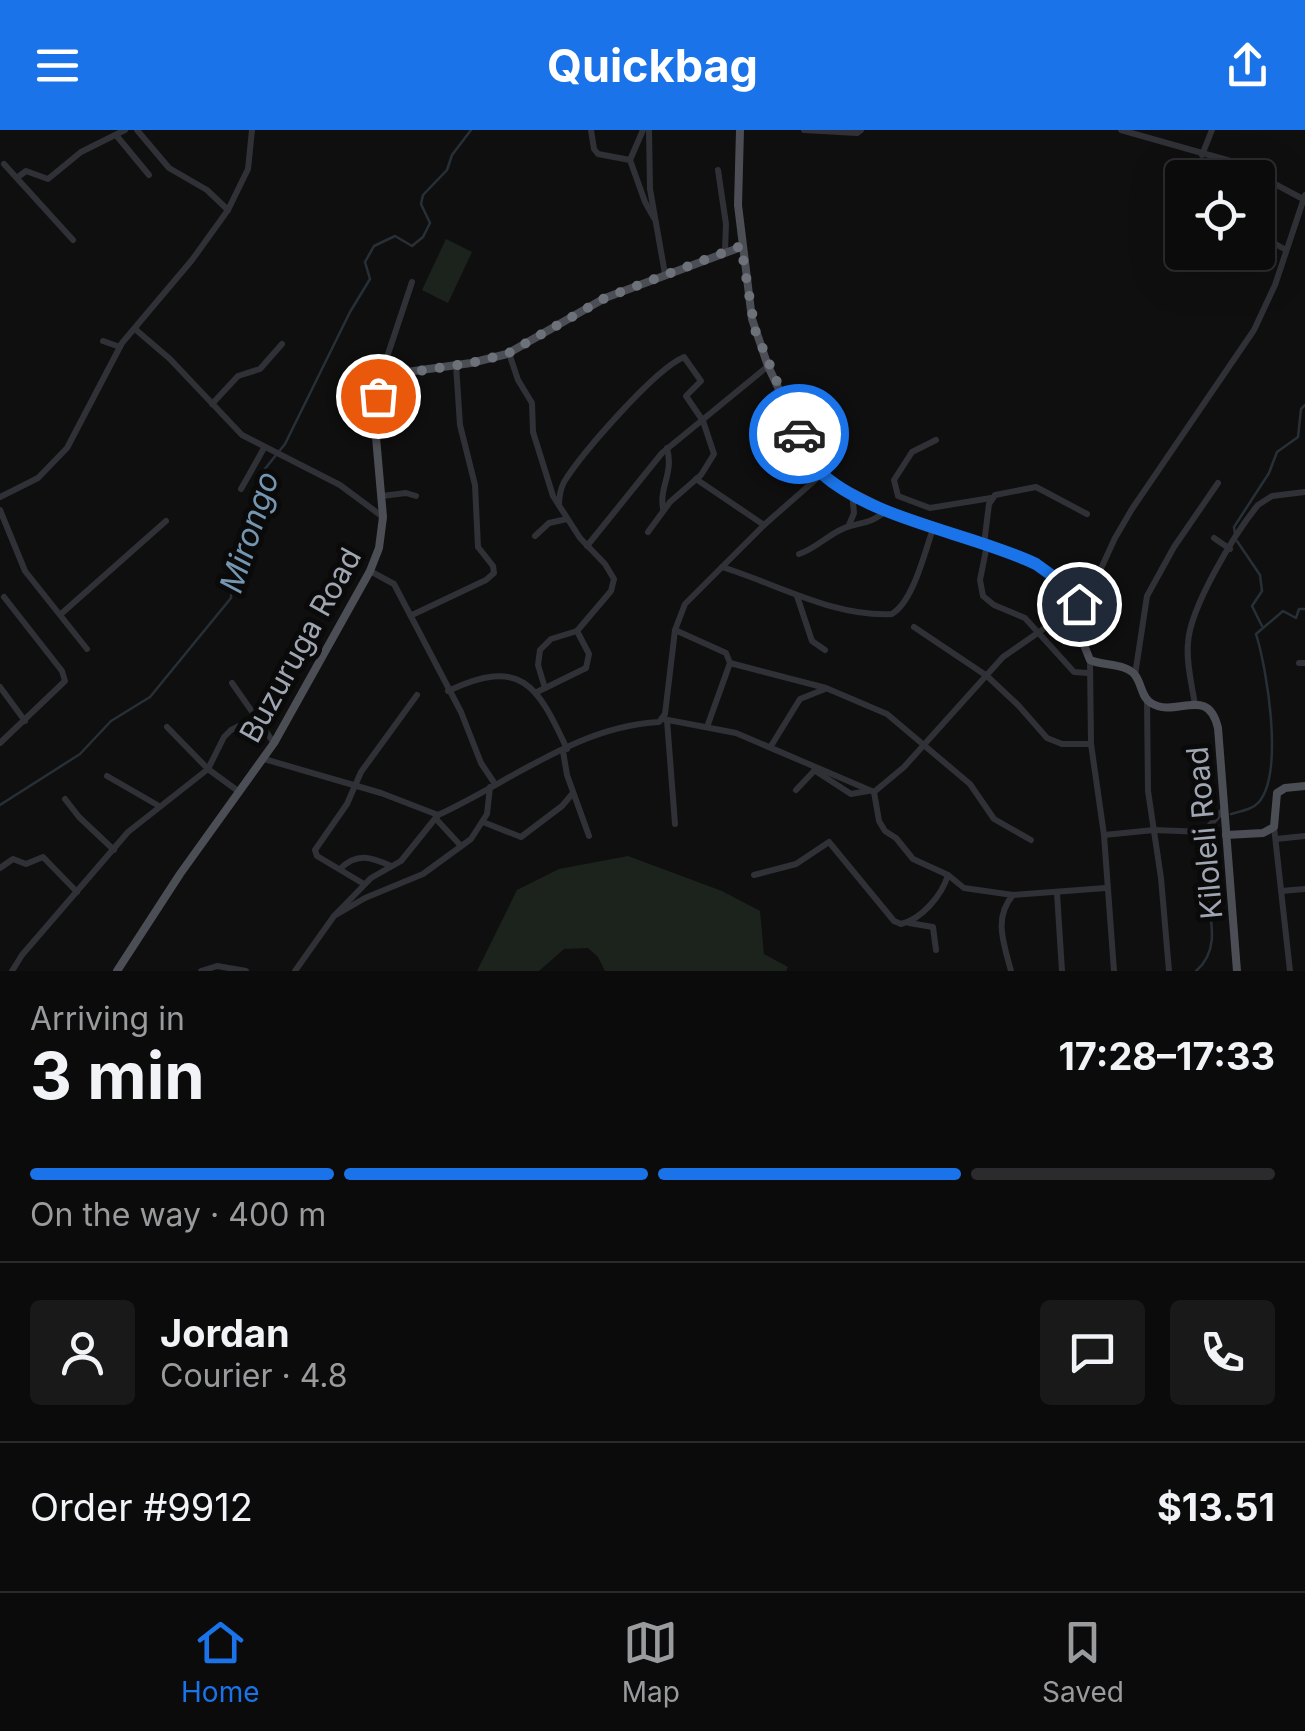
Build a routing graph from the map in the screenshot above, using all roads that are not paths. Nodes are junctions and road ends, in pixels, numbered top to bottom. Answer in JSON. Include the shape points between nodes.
{"nodes":[{"id":1,"x":126,"y":130,"type":"edge"},
{"id":2,"x":137,"y":130,"type":"edge"},
{"id":3,"x":252,"y":130,"type":"edge"},
{"id":4,"x":591,"y":130,"type":"edge"},
{"id":5,"x":646,"y":130,"type":"edge"},
{"id":6,"x":740,"y":130,"type":"edge"},
{"id":7,"x":804,"y":130,"type":"edge"},
{"id":8,"x":861,"y":130,"type":"edge"},
{"id":9,"x":1121,"y":130,"type":"edge"},
{"id":10,"x":1212,"y":130,"type":"edge"},
{"id":11,"x":817,"y":131,"type":"edge"},
{"id":12,"x":116,"y":135,"type":"junction"},
{"id":13,"x":1202,"y":154,"type":"junction"},
{"id":14,"x":630,"y":160,"type":"junction"},
{"id":15,"x":4,"y":164,"type":"dead end"},
{"id":16,"x":718,"y":170,"type":"dead end"},
{"id":17,"x":149,"y":175,"type":"dead end"},
{"id":18,"x":18,"y":177,"type":"junction"},
{"id":19,"x":1304,"y":196,"type":"edge"},
{"id":20,"x":228,"y":210,"type":"junction"},
{"id":21,"x":655,"y":219,"type":"junction"},
{"id":22,"x":72,"y":240,"type":"dead end"},
{"id":23,"x":1275,"y":244,"type":"edge"},
{"id":24,"x":741,"y":246,"type":"junction"},
{"id":25,"x":1286,"y":250,"type":"junction"},
{"id":26,"x":725,"y":252,"type":"junction"},
{"id":27,"x":665,"y":274,"type":"junction"},
{"id":28,"x":412,"y":282,"type":"dead end"},
{"id":29,"x":135,"y":329,"type":"junction"},
{"id":30,"x":103,"y":342,"type":"dead end"},
{"id":31,"x":282,"y":344,"type":"dead end"},
{"id":32,"x":120,"y":346,"type":"junction"},
{"id":33,"x":509,"y":353,"type":"junction"},
{"id":34,"x":456,"y":365,"type":"junction"},
{"id":35,"x":768,"y":366,"type":"junction"},
{"id":36,"x":393,"y":378,"type":"junction"},
{"id":37,"x":212,"y":404,"type":"junction"},
{"id":38,"x":703,"y":421,"type":"junction"},
{"id":39,"x":936,"y":440,"type":"dead end"},
{"id":40,"x":264,"y":448,"type":"junction"},
{"id":41,"x":667,"y":448,"type":"junction"},
{"id":42,"x":822,"y":474,"type":"junction"},
{"id":43,"x":696,"y":480,"type":"junction"},
{"id":44,"x":1218,"y":483,"type":"dead end"},
{"id":45,"x":241,"y":489,"type":"dead end"},
{"id":46,"x":1305,"y":492,"type":"edge"},
{"id":47,"x":852,"y":493,"type":"junction"},
{"id":48,"x":382,"y":496,"type":"junction"},
{"id":49,"x":416,"y":496,"type":"dead end"},
{"id":50,"x":0,"y":498,"type":"edge"},
{"id":51,"x":991,"y":498,"type":"junction"},
{"id":52,"x":558,"y":505,"type":"junction"},
{"id":53,"x":0,"y":510,"type":"edge"},
{"id":54,"x":887,"y":510,"type":"junction"},
{"id":55,"x":663,"y":512,"type":"junction"},
{"id":56,"x":1088,"y":514,"type":"dead end"},
{"id":57,"x":382,"y":517,"type":"junction"},
{"id":58,"x":567,"y":519,"type":"junction"},
{"id":59,"x":166,"y":521,"type":"dead end"},
{"id":60,"x":764,"y":525,"type":"junction"},
{"id":61,"x":848,"y":526,"type":"junction"},
{"id":62,"x":934,"y":526,"type":"junction"},
{"id":63,"x":648,"y":532,"type":"dead end"},
{"id":64,"x":535,"y":536,"type":"dead end"},
{"id":65,"x":1214,"y":538,"type":"dead end"},
{"id":66,"x":985,"y":544,"type":"junction"},
{"id":67,"x":587,"y":546,"type":"junction"},
{"id":68,"x":1230,"y":550,"type":"junction"},
{"id":69,"x":738,"y":552,"type":"junction"},
{"id":70,"x":799,"y":554,"type":"dead end"},
{"id":71,"x":722,"y":567,"type":"junction"},
{"id":72,"x":370,"y":571,"type":"junction"},
{"id":73,"x":746,"y":574,"type":"junction"},
{"id":74,"x":797,"y":595,"type":"junction"},
{"id":75,"x":4,"y":597,"type":"dead end"},
{"id":76,"x":1081,"y":607,"type":"junction"},
{"id":77,"x":61,"y":614,"type":"junction"},
{"id":78,"x":412,"y":615,"type":"junction"},
{"id":79,"x":914,"y":627,"type":"dead end"},
{"id":80,"x":675,"y":630,"type":"junction"},
{"id":81,"x":1038,"y":630,"type":"junction"},
{"id":82,"x":577,"y":631,"type":"junction"},
{"id":83,"x":87,"y":649,"type":"dead end"},
{"id":84,"x":824,"y":650,"type":"dead end"},
{"id":85,"x":1090,"y":660,"type":"junction"},
{"id":86,"x":730,"y":663,"type":"junction"},
{"id":87,"x":1088,"y":673,"type":"junction"},
{"id":88,"x":1135,"y":675,"type":"junction"},
{"id":89,"x":987,"y":676,"type":"junction"},
{"id":90,"x":232,"y":683,"type":"dead end"},
{"id":91,"x":0,"y":687,"type":"edge"},
{"id":92,"x":826,"y":688,"type":"junction"},
{"id":93,"x":541,"y":690,"type":"junction"},
{"id":94,"x":448,"y":692,"type":"junction"},
{"id":95,"x":416,"y":695,"type":"dead end"},
{"id":96,"x":1147,"y":700,"type":"junction"},
{"id":97,"x":1195,"y":705,"type":"junction"},
{"id":98,"x":665,"y":720,"type":"junction"},
{"id":99,"x":25,"y":721,"type":"junction"},
{"id":100,"x":257,"y":722,"type":"junction"},
{"id":101,"x":167,"y":727,"type":"dead end"},
{"id":102,"x":707,"y":727,"type":"junction"},
{"id":103,"x":0,"y":743,"type":"edge"},
{"id":104,"x":274,"y":743,"type":"junction"},
{"id":105,"x":1091,"y":744,"type":"junction"},
{"id":106,"x":923,"y":745,"type":"junction"},
{"id":107,"x":770,"y":746,"type":"junction"},
{"id":108,"x":565,"y":750,"type":"junction"},
{"id":109,"x":264,"y":759,"type":"junction"},
{"id":110,"x":811,"y":768,"type":"junction"},
{"id":111,"x":208,"y":770,"type":"junction"},
{"id":112,"x":108,"y":776,"type":"dead end"},
{"id":113,"x":355,"y":785,"type":"junction"},
{"id":114,"x":493,"y":786,"type":"junction"},
{"id":115,"x":1305,"y":786,"type":"edge"},
{"id":116,"x":796,"y":790,"type":"dead end"},
{"id":117,"x":238,"y":791,"type":"junction"},
{"id":118,"x":872,"y":791,"type":"junction"},
{"id":119,"x":574,"y":792,"type":"junction"},
{"id":120,"x":66,"y":799,"type":"dead end"},
{"id":121,"x":158,"y":806,"type":"junction"},
{"id":122,"x":1225,"y":808,"type":"junction"},
{"id":123,"x":438,"y":817,"type":"junction"},
{"id":124,"x":483,"y":822,"type":"junction"},
{"id":125,"x":675,"y":824,"type":"dead end"},
{"id":126,"x":1274,"y":827,"type":"junction"},
{"id":127,"x":1154,"y":830,"type":"junction"},
{"id":128,"x":1104,"y":835,"type":"junction"},
{"id":129,"x":1226,"y":835,"type":"junction"},
{"id":130,"x":589,"y":836,"type":"dead end"},
{"id":131,"x":1305,"y":836,"type":"edge"},
{"id":132,"x":1276,"y":839,"type":"junction"},
{"id":133,"x":1030,"y":840,"type":"dead end"},
{"id":134,"x":461,"y":846,"type":"junction"},
{"id":135,"x":114,"y":850,"type":"junction"},
{"id":136,"x":392,"y":866,"type":"junction"},
{"id":137,"x":0,"y":868,"type":"edge"},
{"id":138,"x":340,"y":868,"type":"junction"},
{"id":139,"x":948,"y":874,"type":"junction"},
{"id":140,"x":754,"y":876,"type":"dead end"},
{"id":141,"x":368,"y":881,"type":"junction"},
{"id":142,"x":1106,"y":888,"type":"junction"},
{"id":143,"x":1305,"y":889,"type":"edge"},
{"id":144,"x":1281,"y":891,"type":"junction"},
{"id":145,"x":78,"y":892,"type":"junction"},
{"id":146,"x":380,"y":892,"type":"junction"},
{"id":147,"x":1057,"y":893,"type":"junction"},
{"id":148,"x":1013,"y":895,"type":"junction"},
{"id":149,"x":334,"y":916,"type":"junction"},
{"id":150,"x":909,"y":923,"type":"junction"},
{"id":151,"x":936,"y":950,"type":"dead end"},
{"id":152,"x":12,"y":971,"type":"edge"},
{"id":153,"x":117,"y":971,"type":"edge"},
{"id":154,"x":201,"y":971,"type":"edge"},
{"id":155,"x":246,"y":971,"type":"edge"},
{"id":156,"x":295,"y":971,"type":"edge"},
{"id":157,"x":1011,"y":971,"type":"edge"},
{"id":158,"x":1062,"y":971,"type":"edge"},
{"id":159,"x":1114,"y":971,"type":"edge"},
{"id":160,"x":1169,"y":971,"type":"edge"},
{"id":161,"x":1237,"y":971,"type":"edge"},
{"id":162,"x":1290,"y":971,"type":"edge"}],
"edges":[{"from":1,"to":12,"type":"street"},
{"from":2,"to":20,"type":"street","via":[[169,168]]},
{"from":3,"to":20,"type":"street","via":[[248,169]]},
{"from":4,"to":14,"type":"street","via":[[598,154]]},
{"from":5,"to":14,"type":"street"},
{"from":5,"to":21,"type":"street"},
{"from":6,"to":24,"type":"main road"},
{"from":7,"to":11,"type":"street"},
{"from":8,"to":11,"type":"street"},
{"from":9,"to":13,"type":"street"},
{"from":10,"to":13,"type":"street"},
{"from":12,"to":17,"type":"street"},
{"from":12,"to":18,"type":"street","via":[[81,152],[50,179],[26,170]]},
{"from":13,"to":19,"type":"street"},
{"from":14,"to":21,"type":"street"},
{"from":15,"to":18,"type":"street"},
{"from":16,"to":26,"type":"street"},
{"from":18,"to":22,"type":"street"},
{"from":19,"to":25,"type":"street"},
{"from":20,"to":29,"type":"street"},
{"from":21,"to":27,"type":"street"},
{"from":23,"to":25,"type":"street"},
{"from":24,"to":26,"type":"main road"},
{"from":24,"to":35,"type":"main road","via":[[752,319]]},
{"from":25,"to":76,"type":"street","via":[[1245,346],[1132,509]]},
{"from":26,"to":27,"type":"main road"},
{"from":27,"to":33,"type":"main road","via":[[605,298]]},
{"from":28,"to":36,"type":"street","via":[[384,363]]},
{"from":29,"to":32,"type":"street"},
{"from":29,"to":37,"type":"street"},
{"from":30,"to":32,"type":"street"},
{"from":31,"to":37,"type":"street"},
{"from":32,"to":50,"type":"street","via":[[66,448],[38,478]]},
{"from":33,"to":34,"type":"main road"},
{"from":33,"to":52,"type":"street","via":[[532,402],[532,432]]},
{"from":34,"to":36,"type":"main road"},
{"from":34,"to":78,"type":"street","via":[[478,547],[494,573]]},
{"from":35,"to":38,"type":"street"},
{"from":35,"to":42,"type":"main road"},
{"from":36,"to":48,"type":"main road","name":"Buzuruga Road","via":[[374,414]]},
{"from":37,"to":40,"type":"street"},
{"from":38,"to":41,"type":"street"},
{"from":38,"to":43,"type":"street","via":[[714,454]]},
{"from":38,"to":52,"type":"street","via":[[686,395],[701,378],[682,358],[660,372],[594,445],[562,486]]},
{"from":39,"to":51,"type":"street","via":[[908,457],[894,480],[898,496],[930,508]]},
{"from":40,"to":45,"type":"street"},
{"from":40,"to":57,"type":"street","via":[[340,485]]},
{"from":41,"to":55,"type":"street","via":[[671,465]]},
{"from":41,"to":67,"type":"street"},
{"from":42,"to":47,"type":"main road"},
{"from":42,"to":60,"type":"street"},
{"from":43,"to":55,"type":"street"},
{"from":43,"to":60,"type":"street"},
{"from":44,"to":88,"type":"street","via":[[1154,580],[1142,610]]},
{"from":46,"to":68,"type":"street","via":[[1258,505]]},
{"from":47,"to":54,"type":"main road"},
{"from":47,"to":61,"type":"street"},
{"from":48,"to":49,"type":"street"},
{"from":48,"to":57,"type":"main road","name":"Buzuruga Road"},
{"from":51,"to":56,"type":"street","via":[[1036,487]]},
{"from":51,"to":66,"type":"street"},
{"from":52,"to":58,"type":"street"},
{"from":53,"to":77,"type":"street","via":[[26,571]]},
{"from":54,"to":61,"type":"street","via":[[870,523]]},
{"from":54,"to":62,"type":"main road"},
{"from":55,"to":63,"type":"street"},
{"from":57,"to":72,"type":"main road","name":"Buzuruga Road"},
{"from":58,"to":64,"type":"street"},
{"from":58,"to":67,"type":"street"},
{"from":59,"to":77,"type":"street"},
{"from":60,"to":69,"type":"street"},
{"from":61,"to":70,"type":"street"},
{"from":62,"to":66,"type":"main road"},
{"from":62,"to":74,"type":"street","via":[[896,612]]},
{"from":65,"to":68,"type":"street"},
{"from":66,"to":76,"type":"main road","via":[[1036,564]]},
{"from":66,"to":81,"type":"street","via":[[982,596]]},
{"from":67,"to":82,"type":"street","via":[[611,572],[614,586]]},
{"from":68,"to":97,"type":"street","via":[[1191,627]]},
{"from":69,"to":71,"type":"street"},
{"from":69,"to":73,"type":"street"},
{"from":71,"to":73,"type":"street"},
{"from":71,"to":80,"type":"street","via":[[685,604]]},
{"from":72,"to":78,"type":"street","via":[[392,581]]},
{"from":72,"to":104,"type":"main road","name":"Buzuruga Road"},
{"from":73,"to":74,"type":"street"},
{"from":74,"to":84,"type":"street","via":[[812,641]]},
{"from":75,"to":99,"type":"street","via":[[65,677]]},
{"from":76,"to":81,"type":"street"},
{"from":76,"to":85,"type":"main road"},
{"from":77,"to":83,"type":"street"},
{"from":78,"to":94,"type":"street"},
{"from":79,"to":89,"type":"street"},
{"from":80,"to":86,"type":"street","via":[[726,654]]},
{"from":80,"to":98,"type":"street"},
{"from":81,"to":87,"type":"street","via":[[1068,668]]},
{"from":81,"to":89,"type":"street"},
{"from":82,"to":93,"type":"street","via":[[540,650]]},
{"from":82,"to":93,"type":"street","via":[[589,654],[586,668]]},
{"from":85,"to":87,"type":"street"},
{"from":85,"to":88,"type":"main road"},
{"from":86,"to":92,"type":"street"},
{"from":86,"to":102,"type":"street"},
{"from":87,"to":105,"type":"street"},
{"from":88,"to":96,"type":"main road"},
{"from":89,"to":105,"type":"street","via":[[1047,738]]},
{"from":89,"to":106,"type":"street"},
{"from":90,"to":100,"type":"street"},
{"from":91,"to":99,"type":"street"},
{"from":92,"to":106,"type":"street","via":[[887,714]]},
{"from":92,"to":107,"type":"street","via":[[800,699]]},
{"from":93,"to":94,"type":"street","via":[[498,674]]},
{"from":93,"to":108,"type":"street"},
{"from":94,"to":114,"type":"street"},
{"from":95,"to":113,"type":"street"},
{"from":96,"to":97,"type":"main road","name":"Kiloleli Road"},
{"from":96,"to":127,"type":"street"},
{"from":97,"to":122,"type":"main road","name":"Kiloleli Road","via":[[1215,717]]},
{"from":98,"to":102,"type":"street"},
{"from":98,"to":108,"type":"street","via":[[610,730]]},
{"from":98,"to":125,"type":"street"},
{"from":99,"to":103,"type":"street"},
{"from":100,"to":104,"type":"street"},
{"from":100,"to":111,"type":"street","via":[[224,737]]},
{"from":101,"to":111,"type":"street"},
{"from":102,"to":107,"type":"street"},
{"from":104,"to":109,"type":"main road","name":"Buzuruga Road"},
{"from":105,"to":128,"type":"street"},
{"from":106,"to":118,"type":"street"},
{"from":106,"to":133,"type":"street","via":[[970,784],[994,819]]},
{"from":107,"to":110,"type":"street"},
{"from":108,"to":114,"type":"street"},
{"from":108,"to":119,"type":"street"},
{"from":109,"to":113,"type":"street"},
{"from":109,"to":117,"type":"main road","name":"Buzuruga Road"},
{"from":110,"to":116,"type":"street"},
{"from":110,"to":118,"type":"street"},
{"from":110,"to":118,"type":"street","via":[[851,794]]},
{"from":111,"to":117,"type":"street"},
{"from":111,"to":121,"type":"street"},
{"from":112,"to":121,"type":"street"},
{"from":113,"to":123,"type":"street"},
{"from":113,"to":138,"type":"street","via":[[315,850]]},
{"from":114,"to":123,"type":"street"},
{"from":114,"to":124,"type":"street"},
{"from":115,"to":126,"type":"main road","via":[[1277,792]]},
{"from":117,"to":153,"type":"main road","name":"Buzuruga Road"},
{"from":118,"to":139,"type":"street","via":[[885,831],[913,859]]},
{"from":119,"to":124,"type":"street","via":[[522,837]]},
{"from":119,"to":130,"type":"street"},
{"from":120,"to":135,"type":"street"},
{"from":121,"to":135,"type":"street"},
{"from":122,"to":127,"type":"street","via":[[1204,832]]},
{"from":122,"to":129,"type":"main road","name":"Kiloleli Road"},
{"from":123,"to":134,"type":"street"},
{"from":123,"to":136,"type":"street"},
{"from":124,"to":134,"type":"street"},
{"from":126,"to":129,"type":"main road"},
{"from":126,"to":132,"type":"street"},
{"from":127,"to":128,"type":"street"},
{"from":127,"to":160,"type":"street"},
{"from":128,"to":142,"type":"street"},
{"from":129,"to":161,"type":"main road","name":"Kiloleli Road"},
{"from":131,"to":132,"type":"street"},
{"from":132,"to":144,"type":"street"},
{"from":134,"to":146,"type":"street","via":[[423,874]]},
{"from":135,"to":145,"type":"street"},
{"from":136,"to":138,"type":"street","via":[[363,856]]},
{"from":136,"to":141,"type":"street"},
{"from":137,"to":145,"type":"street","via":[[13,859],[26,864],[43,857]]},
{"from":138,"to":141,"type":"street"},
{"from":139,"to":148,"type":"street","via":[[964,888]]},
{"from":139,"to":150,"type":"street","via":[[938,896]]},
{"from":140,"to":150,"type":"street","via":[[796,864],[828,842],[894,920]]},
{"from":141,"to":146,"type":"street"},
{"from":141,"to":149,"type":"street"},
{"from":142,"to":147,"type":"street"},
{"from":142,"to":159,"type":"street"},
{"from":143,"to":144,"type":"street"},
{"from":144,"to":162,"type":"street"},
{"from":145,"to":152,"type":"street"},
{"from":146,"to":149,"type":"street"},
{"from":147,"to":148,"type":"street"},
{"from":147,"to":158,"type":"street"},
{"from":148,"to":157,"type":"street","via":[[1000,927]]},
{"from":149,"to":156,"type":"street"},
{"from":150,"to":151,"type":"street","via":[[933,926]]},
{"from":154,"to":155,"type":"street"}]}
